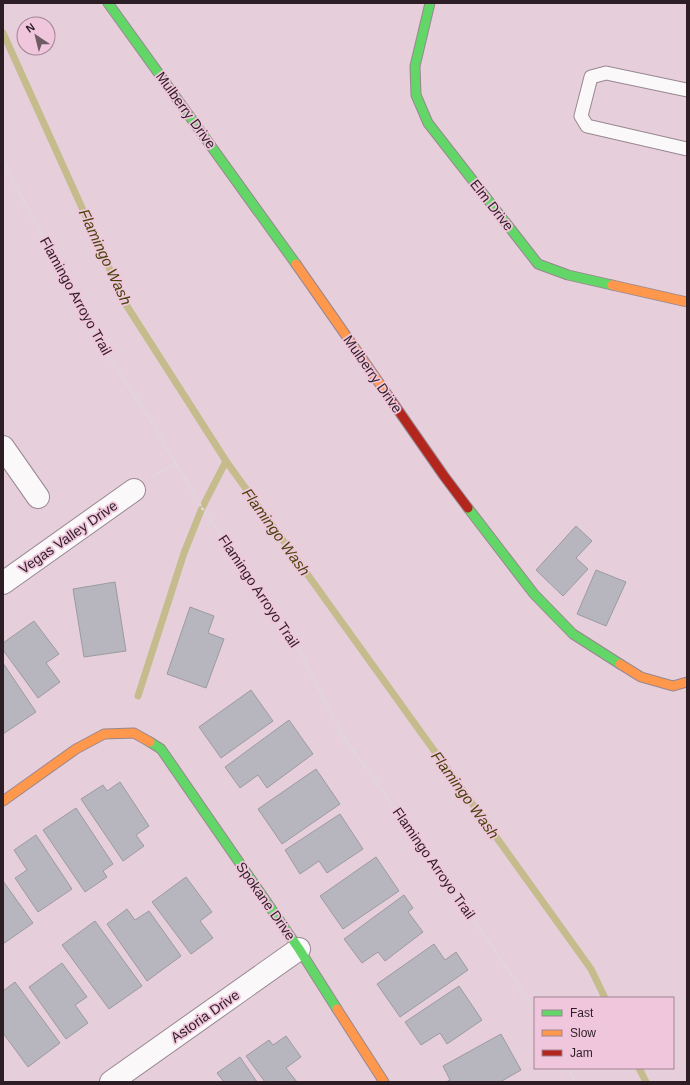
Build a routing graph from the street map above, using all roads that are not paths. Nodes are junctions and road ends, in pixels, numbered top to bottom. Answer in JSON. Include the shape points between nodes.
{"nodes":[{"id":1,"x":430,"y":3,"type":"edge"},
{"id":2,"x":115,"y":5,"type":"edge"},
{"id":3,"x":687,"y":90,"type":"edge"},
{"id":4,"x":687,"y":148,"type":"edge"},
{"id":5,"x":687,"y":302,"type":"edge"},
{"id":6,"x":3,"y":447,"type":"edge"},
{"id":7,"x":134,"y":490,"type":"dead end"},
{"id":8,"x":38,"y":497,"type":"dead end"},
{"id":9,"x":3,"y":583,"type":"edge"},
{"id":10,"x":687,"y":682,"type":"edge"},
{"id":11,"x":3,"y":801,"type":"edge"},
{"id":12,"x":299,"y":949,"type":"junction"},
{"id":13,"x":111,"y":1082,"type":"edge"},
{"id":14,"x":384,"y":1082,"type":"edge"}],
"edges":[{"from":1,"to":5,"type":"street","name":"Elm Drive","via":[[415,66],[416,95],[428,123],[538,264],[568,275]]},
{"from":2,"to":10,"type":"street","name":"Mulberry Drive","via":[[444,476],[534,594],[573,634],[641,677],[673,686]]},
{"from":3,"to":4,"type":"lane","via":[[606,73],[591,76],[581,116],[587,126]]},
{"from":6,"to":8,"type":"street"},
{"from":7,"to":9,"type":"street","name":"Vegas Valley Drive"},
{"from":11,"to":12,"type":"street","name":"Spokane Drive","via":[[76,749],[104,734],[134,733],[160,748]]},
{"from":12,"to":13,"type":"street","name":"Astoria Drive"},
{"from":12,"to":14,"type":"street","name":"Spokane Drive"}]}
